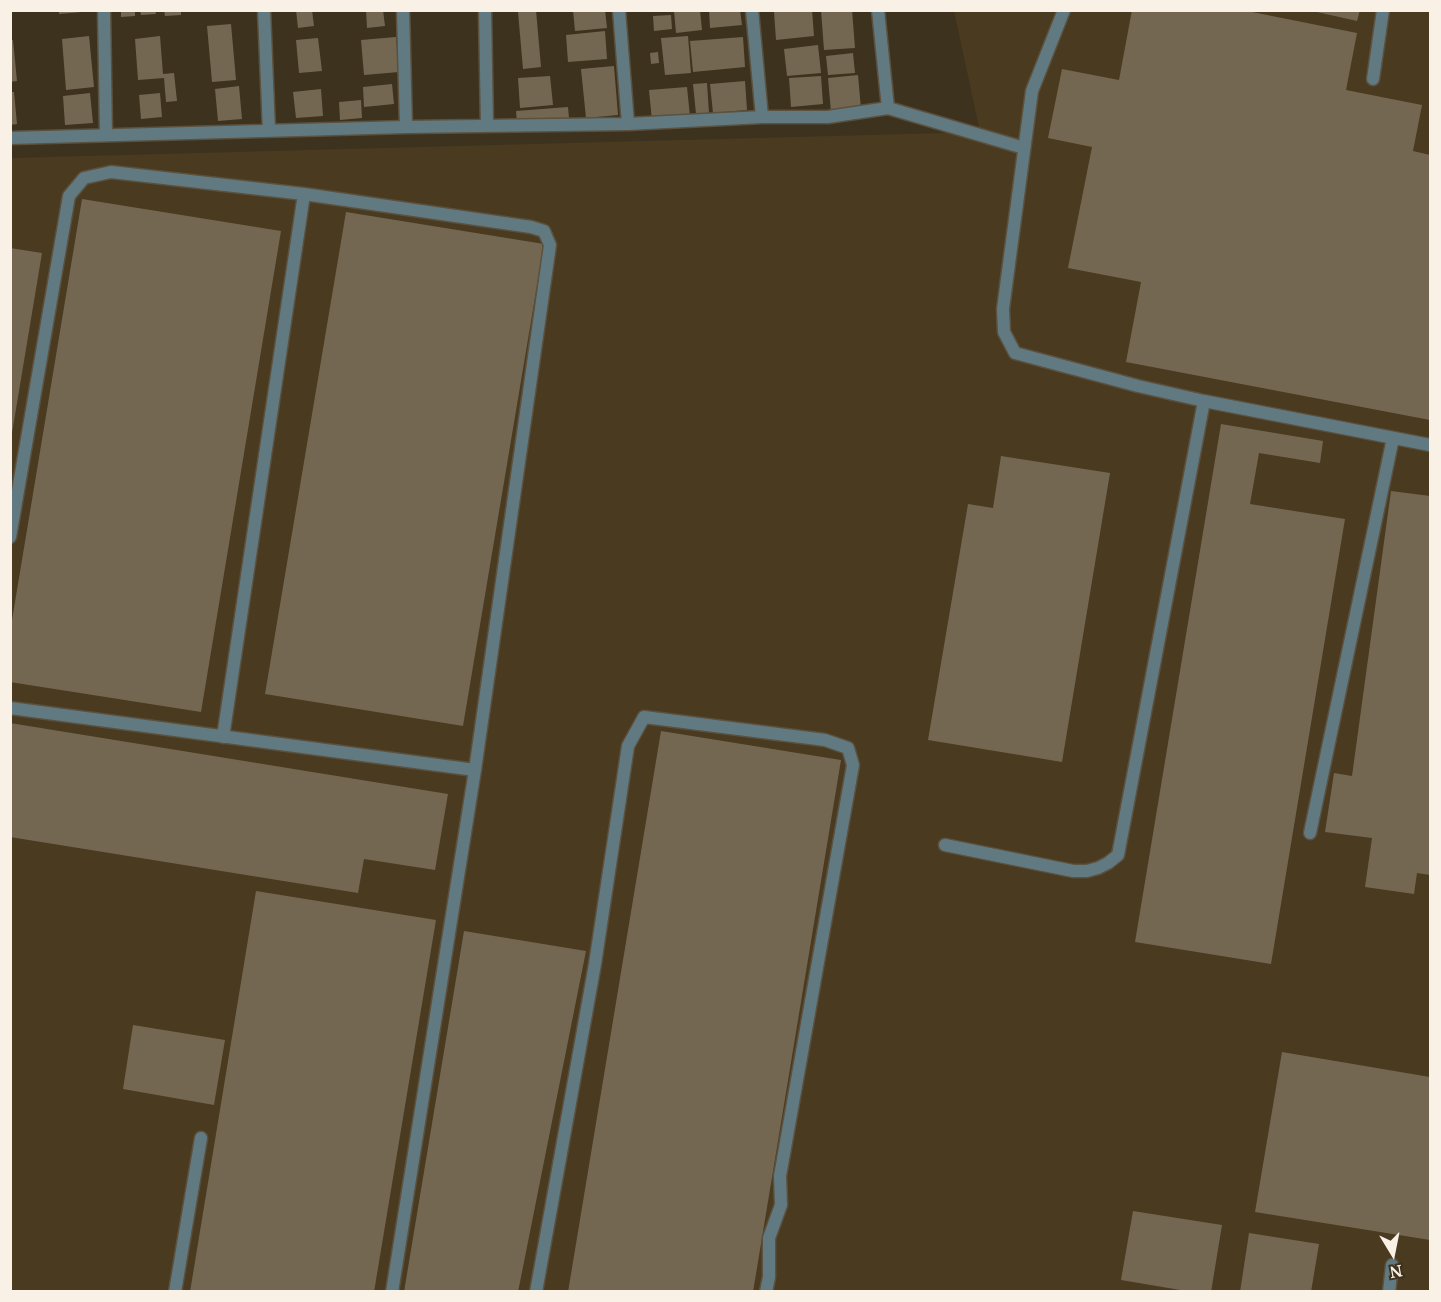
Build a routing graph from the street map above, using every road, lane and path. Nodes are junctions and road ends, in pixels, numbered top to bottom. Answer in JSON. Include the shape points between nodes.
{"nodes":[{"id":1,"x":104,"y":10,"type":"edge"},
{"id":2,"x":264,"y":10,"type":"edge"},
{"id":3,"x":404,"y":10,"type":"edge"},
{"id":4,"x":485,"y":10,"type":"edge"},
{"id":5,"x":619,"y":10,"type":"edge"},
{"id":6,"x":752,"y":10,"type":"edge"},
{"id":7,"x":878,"y":10,"type":"edge"},
{"id":8,"x":1064,"y":10,"type":"edge"},
{"id":9,"x":1383,"y":10,"type":"edge"},
{"id":10,"x":1372,"y":79,"type":"dead end"},
{"id":11,"x":888,"y":108,"type":"junction"},
{"id":12,"x":762,"y":117,"type":"junction"},
{"id":13,"x":628,"y":124,"type":"junction"},
{"id":14,"x":487,"y":126,"type":"junction"},
{"id":15,"x":406,"y":127,"type":"junction"},
{"id":16,"x":269,"y":131,"type":"junction"},
{"id":17,"x":106,"y":135,"type":"junction"},
{"id":18,"x":10,"y":138,"type":"edge"},
{"id":19,"x":1024,"y":148,"type":"junction"},
{"id":20,"x":304,"y":194,"type":"junction"},
{"id":21,"x":1204,"y":401,"type":"junction"},
{"id":22,"x":1393,"y":438,"type":"junction"},
{"id":23,"x":1431,"y":445,"type":"edge"},
{"id":24,"x":10,"y":537,"type":"edge"},
{"id":25,"x":10,"y":708,"type":"edge"},
{"id":26,"x":223,"y":737,"type":"junction"},
{"id":27,"x":475,"y":770,"type":"junction"},
{"id":28,"x":1310,"y":833,"type":"dead end"},
{"id":29,"x":945,"y":845,"type":"dead end"},
{"id":30,"x":201,"y":1138,"type":"dead end"},
{"id":31,"x":1392,"y":1265,"type":"dead end"},
{"id":32,"x":175,"y":1292,"type":"edge"},
{"id":33,"x":392,"y":1292,"type":"edge"},
{"id":34,"x":536,"y":1292,"type":"edge"},
{"id":35,"x":766,"y":1292,"type":"edge"},
{"id":36,"x":1389,"y":1292,"type":"edge"}],
"edges":[{"from":1,"to":17,"type":"street"},
{"from":2,"to":16,"type":"street"},
{"from":3,"to":15,"type":"street"},
{"from":4,"to":14,"type":"street"},
{"from":5,"to":13,"type":"street"},
{"from":6,"to":12,"type":"street"},
{"from":7,"to":11,"type":"street"},
{"from":8,"to":19,"type":"street","via":[[1032,91]]},
{"from":9,"to":10,"type":"street"},
{"from":11,"to":12,"type":"street","via":[[828,117]]},
{"from":11,"to":19,"type":"street"},
{"from":12,"to":13,"type":"street"},
{"from":13,"to":14,"type":"street"},
{"from":14,"to":15,"type":"street"},
{"from":15,"to":16,"type":"street"},
{"from":16,"to":17,"type":"street"},
{"from":17,"to":18,"type":"street"},
{"from":19,"to":21,"type":"street","via":[[1003,309],[1004,332],[1015,353]]},
{"from":20,"to":24,"type":"street","via":[[111,172],[84,178],[76,187],[69,196]]},
{"from":20,"to":26,"type":"street"},
{"from":20,"to":27,"type":"street","via":[[531,226],[544,231],[550,244]]},
{"from":21,"to":22,"type":"street"},
{"from":21,"to":29,"type":"street","via":[[1118,855],[1098,868],[1073,871]]},
{"from":22,"to":23,"type":"street"},
{"from":22,"to":28,"type":"street"},
{"from":25,"to":26,"type":"street"},
{"from":26,"to":27,"type":"street"},
{"from":27,"to":33,"type":"street"},
{"from":30,"to":32,"type":"street"},
{"from":31,"to":36,"type":"street"},
{"from":34,"to":35,"type":"street","via":[[595,964],[628,746],[644,717],[825,740],[848,748],[853,765],[780,1176],[781,1205],[770,1238]]}]}
